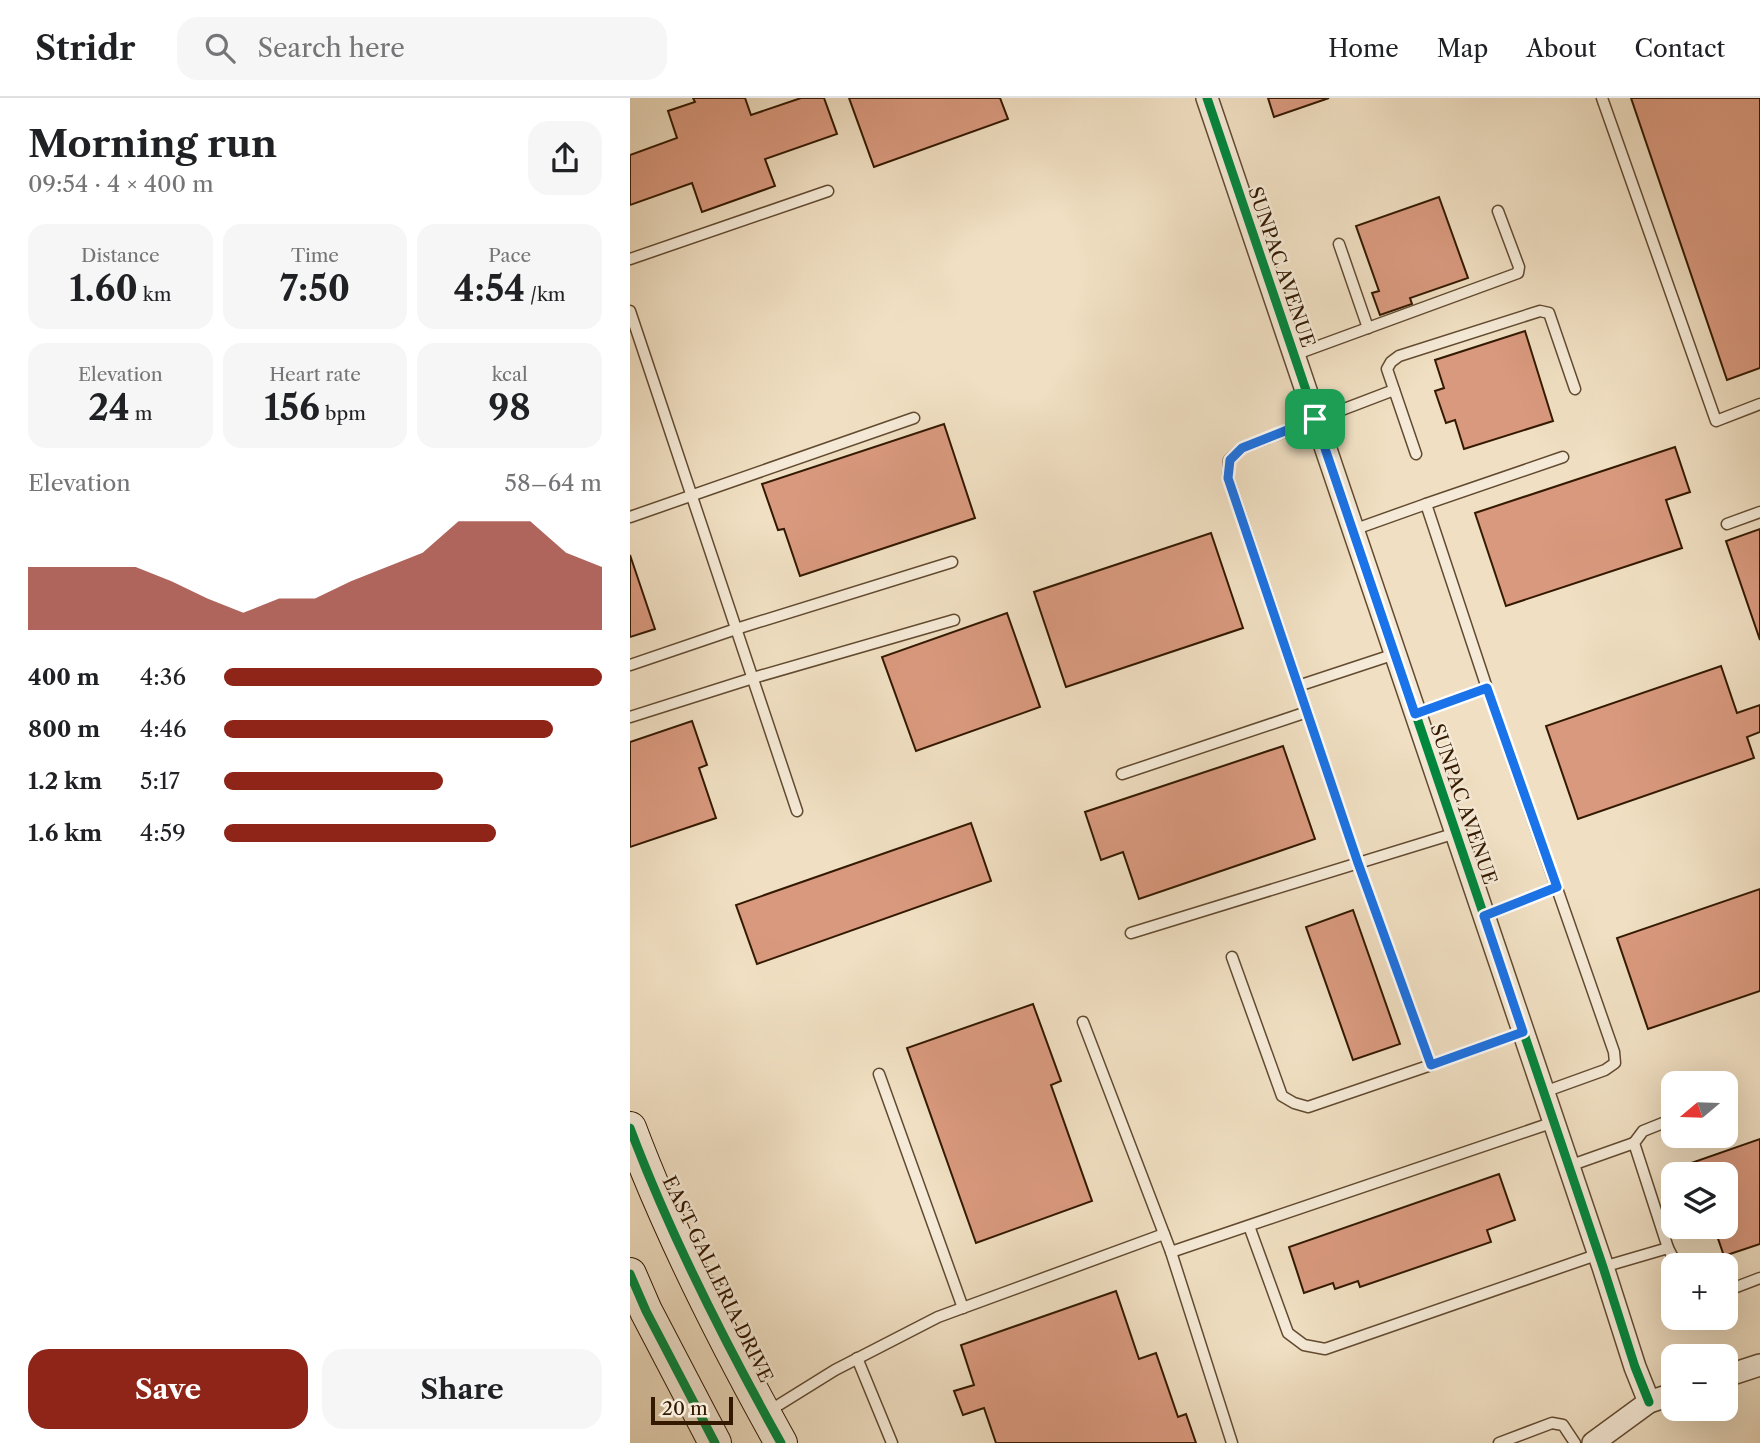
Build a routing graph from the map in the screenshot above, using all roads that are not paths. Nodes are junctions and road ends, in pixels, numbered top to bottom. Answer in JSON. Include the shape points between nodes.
{"nodes":[{"id":1,"x":1207,"y":98,"type":"edge"},
{"id":2,"x":1602,"y":98,"type":"edge"},
{"id":3,"x":828,"y":191,"type":"dead end"},
{"id":4,"x":1498,"y":212,"type":"dead end"},
{"id":5,"x":1339,"y":244,"type":"dead end"},
{"id":6,"x":630,"y":259,"type":"edge"},
{"id":7,"x":630,"y":311,"type":"edge"},
{"id":8,"x":1368,"y":328,"type":"junction"},
{"id":9,"x":1294,"y":355,"type":"junction"},
{"id":10,"x":1575,"y":389,"type":"dead end"},
{"id":11,"x":1394,"y":390,"type":"junction"},
{"id":12,"x":1760,"y":404,"type":"edge"},
{"id":13,"x":914,"y":418,"type":"dead end"},
{"id":14,"x":1315,"y":419,"type":"junction"},
{"id":15,"x":1416,"y":454,"type":"dead end"},
{"id":16,"x":1563,"y":457,"type":"dead end"},
{"id":17,"x":692,"y":496,"type":"junction"},
{"id":18,"x":1426,"y":504,"type":"junction"},
{"id":19,"x":1760,"y":512,"type":"edge"},
{"id":20,"x":630,"y":517,"type":"edge"},
{"id":21,"x":1727,"y":524,"type":"dead end"},
{"id":22,"x":1353,"y":530,"type":"junction"},
{"id":23,"x":952,"y":562,"type":"dead end"},
{"id":24,"x":954,"y":620,"type":"dead end"},
{"id":25,"x":736,"y":629,"type":"junction"},
{"id":26,"x":1395,"y":654,"type":"junction"},
{"id":27,"x":630,"y":665,"type":"edge"},
{"id":28,"x":753,"y":678,"type":"junction"},
{"id":29,"x":1298,"y":686,"type":"junction"},
{"id":30,"x":1487,"y":688,"type":"junction"},
{"id":31,"x":1307,"y":712,"type":"junction"},
{"id":32,"x":1415,"y":714,"type":"junction"},
{"id":33,"x":630,"y":717,"type":"edge"},
{"id":34,"x":1122,"y":774,"type":"dead end"},
{"id":35,"x":797,"y":811,"type":"dead end"},
{"id":36,"x":1455,"y":833,"type":"junction"},
{"id":37,"x":1358,"y":863,"type":"junction"},
{"id":38,"x":1557,"y":887,"type":"junction"},
{"id":39,"x":1484,"y":916,"type":"junction"},
{"id":40,"x":1130,"y":933,"type":"dead end"},
{"id":41,"x":1232,"y":957,"type":"dead end"},
{"id":42,"x":1083,"y":1022,"type":"dead end"},
{"id":43,"x":1523,"y":1032,"type":"junction"},
{"id":44,"x":1431,"y":1065,"type":"junction"},
{"id":45,"x":879,"y":1074,"type":"dead end"},
{"id":46,"x":1544,"y":1092,"type":"junction"},
{"id":47,"x":1554,"y":1122,"type":"junction"},
{"id":48,"x":1661,"y":1124,"type":"edge"},
{"id":49,"x":630,"y":1128,"type":"edge"},
{"id":50,"x":1634,"y":1143,"type":"junction"},
{"id":51,"x":1569,"y":1166,"type":"junction"},
{"id":52,"x":1249,"y":1226,"type":"junction"},
{"id":53,"x":1164,"y":1234,"type":"junction"},
{"id":54,"x":1668,"y":1248,"type":"junction"},
{"id":55,"x":1171,"y":1252,"type":"junction"},
{"id":56,"x":1671,"y":1253,"type":"edge"},
{"id":57,"x":1601,"y":1261,"type":"junction"},
{"id":58,"x":630,"y":1274,"type":"edge"},
{"id":59,"x":1760,"y":1278,"type":"edge"},
{"id":60,"x":1738,"y":1286,"type":"edge"},
{"id":61,"x":963,"y":1308,"type":"junction"},
{"id":62,"x":857,"y":1358,"type":"junction"},
{"id":63,"x":1760,"y":1365,"type":"edge"},
{"id":64,"x":1738,"y":1372,"type":"edge"},
{"id":65,"x":1661,"y":1398,"type":"edge"},
{"id":66,"x":1648,"y":1402,"type":"junction"},
{"id":67,"x":765,"y":1414,"type":"junction"},
{"id":68,"x":715,"y":1443,"type":"edge"},
{"id":69,"x":781,"y":1443,"type":"edge"},
{"id":70,"x":892,"y":1443,"type":"edge"},
{"id":71,"x":1232,"y":1443,"type":"edge"},
{"id":72,"x":1499,"y":1443,"type":"edge"},
{"id":73,"x":1575,"y":1443,"type":"edge"},
{"id":74,"x":1593,"y":1443,"type":"edge"}],
"edges":[{"from":1,"to":9,"type":"street","name":"SUNPAC AVENUE"},
{"from":2,"to":12,"type":"lane","via":[[1716,421]]},
{"from":3,"to":6,"type":"lane"},
{"from":4,"to":8,"type":"lane","via":[[1518,273]]},
{"from":5,"to":8,"type":"lane"},
{"from":7,"to":17,"type":"lane"},
{"from":8,"to":9,"type":"lane"},
{"from":9,"to":14,"type":"street","name":"SUNPAC AVENUE"},
{"from":10,"to":11,"type":"lane","via":[[1549,313],[1540,311],[1399,356],[1387,369]]},
{"from":11,"to":14,"type":"lane"},
{"from":11,"to":15,"type":"lane"},
{"from":13,"to":17,"type":"lane"},
{"from":14,"to":22,"type":"street","name":"SUNPAC AVENUE"},
{"from":14,"to":29,"type":"lane","via":[[1242,448],[1230,460],[1228,478]]},
{"from":16,"to":18,"type":"lane"},
{"from":17,"to":20,"type":"lane"},
{"from":17,"to":25,"type":"lane"},
{"from":18,"to":22,"type":"lane"},
{"from":18,"to":30,"type":"lane"},
{"from":19,"to":21,"type":"lane"},
{"from":22,"to":26,"type":"street","name":"SUNPAC AVENUE"},
{"from":23,"to":25,"type":"lane"},
{"from":24,"to":28,"type":"lane"},
{"from":25,"to":27,"type":"lane"},
{"from":25,"to":28,"type":"lane"},
{"from":26,"to":29,"type":"lane"},
{"from":26,"to":32,"type":"street","name":"SUNPAC AVENUE"},
{"from":28,"to":33,"type":"lane"},
{"from":28,"to":35,"type":"lane"},
{"from":29,"to":31,"type":"lane"},
{"from":30,"to":32,"type":"lane"},
{"from":30,"to":38,"type":"lane"},
{"from":31,"to":34,"type":"lane"},
{"from":31,"to":37,"type":"lane"},
{"from":32,"to":36,"type":"street","name":"SUNPAC AVENUE"},
{"from":36,"to":37,"type":"lane"},
{"from":36,"to":39,"type":"street","name":"SUNPAC AVENUE"},
{"from":37,"to":40,"type":"lane"},
{"from":37,"to":44,"type":"lane"},
{"from":38,"to":39,"type":"lane"},
{"from":38,"to":46,"type":"lane","via":[[1615,1063]]},
{"from":39,"to":43,"type":"street","name":"SUNPAC AVENUE"},
{"from":41,"to":44,"type":"lane","via":[[1282,1096],[1294,1103],[1308,1107]]},
{"from":42,"to":53,"type":"lane"},
{"from":43,"to":44,"type":"lane"},
{"from":43,"to":46,"type":"street","name":"SUNPAC AVENUE"},
{"from":45,"to":61,"type":"lane"},
{"from":46,"to":47,"type":"street","name":"SUNPAC AVENUE"},
{"from":47,"to":51,"type":"street","name":"SUNPAC AVENUE"},
{"from":47,"to":52,"type":"lane"},
{"from":48,"to":50,"type":"lane","via":[[1643,1131]]},
{"from":49,"to":67,"type":"main road","name":"EAST GALLERIA DRIVE","via":[[683,1256]]},
{"from":50,"to":51,"type":"lane"},
{"from":50,"to":54,"type":"lane"},
{"from":51,"to":57,"type":"street","name":"SUNPAC AVENUE"},
{"from":52,"to":55,"type":"lane"},
{"from":52,"to":57,"type":"lane","via":[[1288,1333],[1304,1345],[1325,1349]]},
{"from":53,"to":55,"type":"lane"},
{"from":53,"to":61,"type":"lane"},
{"from":54,"to":56,"type":"lane"},
{"from":54,"to":57,"type":"lane"},
{"from":55,"to":71,"type":"lane"},
{"from":57,"to":66,"type":"street","name":"SUNPAC AVENUE"},
{"from":58,"to":68,"type":"main road"},
{"from":59,"to":60,"type":"lane"},
{"from":61,"to":62,"type":"lane"},
{"from":62,"to":67,"type":"lane"},
{"from":62,"to":70,"type":"lane"},
{"from":63,"to":64,"type":"street"},
{"from":65,"to":66,"type":"street"},
{"from":66,"to":74,"type":"street"},
{"from":67,"to":69,"type":"main road","name":"EAST GALLERIA DRIVE"},
{"from":72,"to":73,"type":"lane","via":[[1552,1423],[1563,1425]]}]}
